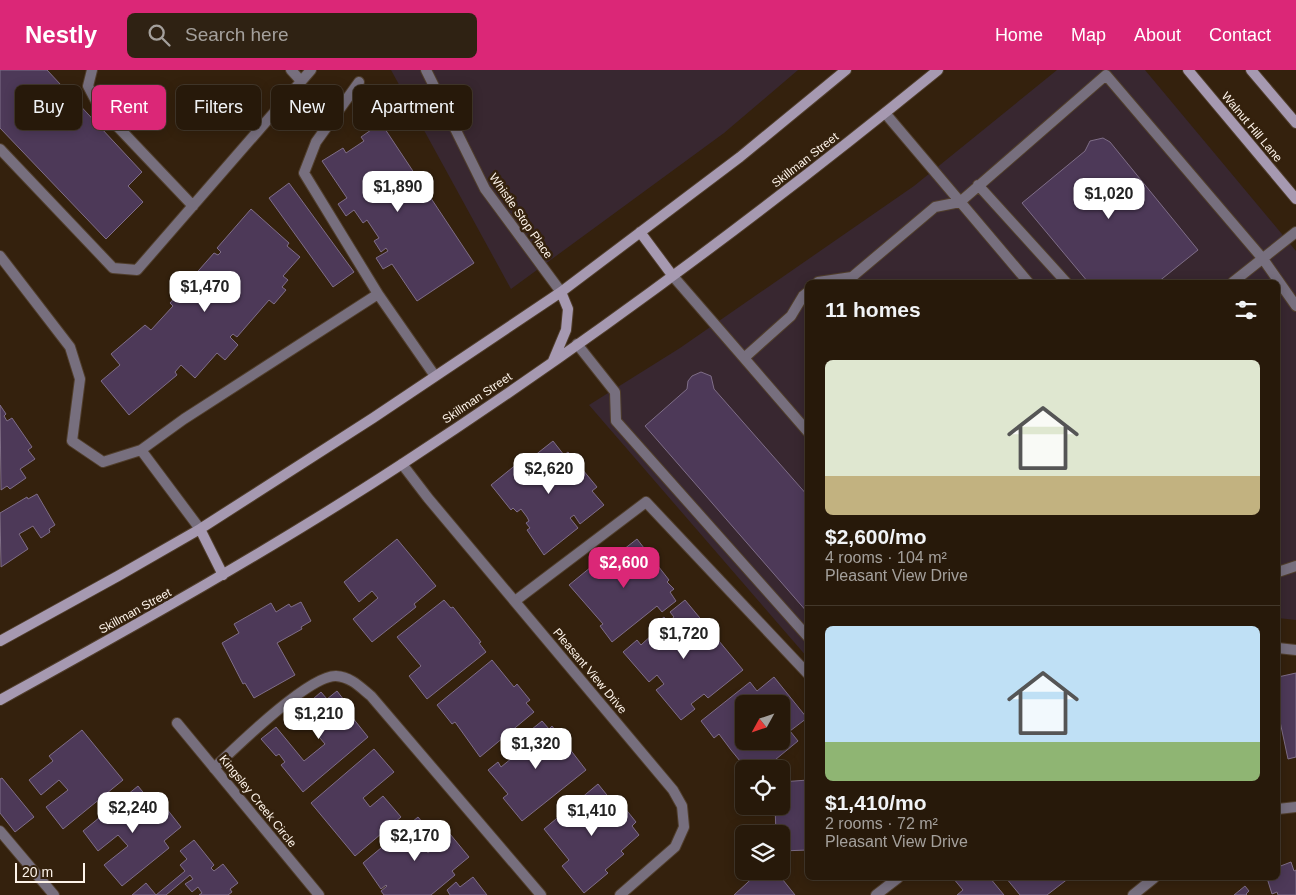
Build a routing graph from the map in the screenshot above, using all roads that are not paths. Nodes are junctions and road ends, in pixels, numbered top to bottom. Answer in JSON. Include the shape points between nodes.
{"nodes":[{"id":1,"x":92,"y":70,"type":"edge"},
{"id":2,"x":291,"y":70,"type":"edge"},
{"id":3,"x":311,"y":70,"type":"edge"},
{"id":4,"x":426,"y":70,"type":"edge"},
{"id":5,"x":846,"y":70,"type":"edge"},
{"id":6,"x":938,"y":70,"type":"edge"},
{"id":7,"x":1188,"y":70,"type":"edge"},
{"id":8,"x":1252,"y":70,"type":"edge"},
{"id":9,"x":301,"y":81,"type":"junction"},
{"id":10,"x":359,"y":82,"type":"dead end"},
{"id":11,"x":885,"y":113,"type":"junction"},
{"id":12,"x":1296,"y":122,"type":"edge"},
{"id":13,"x":0,"y":149,"type":"edge"},
{"id":14,"x":978,"y":185,"type":"junction"},
{"id":15,"x":1296,"y":199,"type":"edge"},
{"id":16,"x":960,"y":202,"type":"junction"},
{"id":17,"x":193,"y":206,"type":"junction"},
{"id":18,"x":640,"y":232,"type":"junction"},
{"id":19,"x":1296,"y":232,"type":"edge"},
{"id":20,"x":0,"y":256,"type":"edge"},
{"id":21,"x":1263,"y":259,"type":"junction"},
{"id":22,"x":672,"y":275,"type":"junction"},
{"id":23,"x":832,"y":280,"type":"edge"},
{"id":24,"x":1026,"y":280,"type":"edge"},
{"id":25,"x":1064,"y":280,"type":"edge"},
{"id":26,"x":1236,"y":280,"type":"edge"},
{"id":27,"x":1278,"y":280,"type":"edge"},
{"id":28,"x":1280,"y":283,"type":"edge"},
{"id":29,"x":560,"y":292,"type":"junction"},
{"id":30,"x":378,"y":294,"type":"junction"},
{"id":31,"x":805,"y":294,"type":"edge"},
{"id":32,"x":1296,"y":306,"type":"edge"},
{"id":33,"x":577,"y":344,"type":"junction"},
{"id":34,"x":744,"y":358,"type":"junction"},
{"id":35,"x":552,"y":362,"type":"junction"},
{"id":36,"x":435,"y":376,"type":"junction"},
{"id":37,"x":805,"y":429,"type":"edge"},
{"id":38,"x":141,"y":450,"type":"junction"},
{"id":39,"x":402,"y":464,"type":"junction"},
{"id":40,"x":200,"y":529,"type":"junction"},
{"id":41,"x":1296,"y":566,"type":"edge"},
{"id":42,"x":1280,"y":571,"type":"edge"},
{"id":43,"x":222,"y":575,"type":"junction"},
{"id":44,"x":515,"y":601,"type":"junction"},
{"id":45,"x":805,"y":634,"type":"edge"},
{"id":46,"x":0,"y":641,"type":"edge"},
{"id":47,"x":1280,"y":648,"type":"edge"},
{"id":48,"x":1296,"y":650,"type":"edge"},
{"id":49,"x":805,"y":671,"type":"edge"},
{"id":50,"x":0,"y":700,"type":"edge"},
{"id":51,"x":177,"y":723,"type":"dead end"},
{"id":52,"x":214,"y":768,"type":"junction"},
{"id":53,"x":1296,"y":807,"type":"edge"},
{"id":54,"x":1280,"y":809,"type":"edge"},
{"id":55,"x":0,"y":831,"type":"edge"},
{"id":56,"x":895,"y":880,"type":"edge"},
{"id":57,"x":1152,"y":880,"type":"edge"},
{"id":58,"x":54,"y":895,"type":"edge"},
{"id":59,"x":319,"y":895,"type":"edge"},
{"id":60,"x":540,"y":895,"type":"edge"},
{"id":61,"x":620,"y":895,"type":"edge"},
{"id":62,"x":876,"y":895,"type":"edge"},
{"id":63,"x":1133,"y":895,"type":"edge"}],
"edges":[{"from":1,"to":17,"type":"street","via":[[88,86],[99,107]]},
{"from":2,"to":9,"type":"street"},
{"from":3,"to":9,"type":"street"},
{"from":4,"to":29,"type":"street","name":"Whistle Stop Place","via":[[485,189]]},
{"from":5,"to":18,"type":"main road","via":[[740,157]]},
{"from":6,"to":11,"type":"main road","name":"Skillman Street"},
{"from":7,"to":15,"type":"main road","name":"Walnut Hill Lane"},
{"from":8,"to":12,"type":"main road"},
{"from":9,"to":17,"type":"street"},
{"from":10,"to":30,"type":"street","via":[[316,142],[304,174]]},
{"from":11,"to":16,"type":"street"},
{"from":11,"to":22,"type":"main road","name":"Skillman Street"},
{"from":13,"to":17,"type":"street","via":[[113,268],[137,270]]},
{"from":14,"to":16,"type":"street"},
{"from":14,"to":21,"type":"street","via":[[1106,75]]},
{"from":14,"to":25,"type":"street"},
{"from":16,"to":23,"type":"street","via":[[935,207],[852,277]]},
{"from":16,"to":24,"type":"street"},
{"from":18,"to":22,"type":"main road"},
{"from":18,"to":29,"type":"main road"},
{"from":19,"to":21,"type":"street"},
{"from":20,"to":38,"type":"street","via":[[70,347],[80,379],[72,441],[103,462]]},
{"from":21,"to":26,"type":"street"},
{"from":21,"to":27,"type":"street"},
{"from":22,"to":33,"type":"main road","name":"Skillman Street"},
{"from":22,"to":34,"type":"street"},
{"from":28,"to":32,"type":"street"},
{"from":29,"to":35,"type":"main road","via":[[568,310],[566,330]]},
{"from":29,"to":36,"type":"main road"},
{"from":30,"to":36,"type":"street"},
{"from":30,"to":38,"type":"street"},
{"from":31,"to":34,"type":"street","via":[[791,316]]},
{"from":33,"to":35,"type":"main road","name":"Skillman Street"},
{"from":33,"to":45,"type":"street","via":[[614,392],[616,421]]},
{"from":34,"to":37,"type":"street"},
{"from":35,"to":39,"type":"main road","name":"Skillman Street"},
{"from":36,"to":40,"type":"main road"},
{"from":38,"to":40,"type":"street"},
{"from":39,"to":43,"type":"main road","name":"Skillman Street"},
{"from":39,"to":44,"type":"street","name":"Pleasant View Drive"},
{"from":40,"to":43,"type":"main road"},
{"from":40,"to":46,"type":"main road"},
{"from":41,"to":42,"type":"street"},
{"from":43,"to":50,"type":"main road","name":"Skillman Street"},
{"from":44,"to":49,"type":"street","via":[[646,502]]},
{"from":44,"to":61,"type":"street","name":"Pleasant View Drive","via":[[682,806],[684,827],[675,847]]},
{"from":47,"to":48,"type":"street"},
{"from":51,"to":52,"type":"street","name":"Kingsley Creek Circle"},
{"from":52,"to":59,"type":"street","name":"Kingsley Creek Circle"},
{"from":52,"to":60,"type":"street","via":[[307,687],[333,676],[349,678],[371,696]]},
{"from":53,"to":54,"type":"street"},
{"from":55,"to":58,"type":"street"},
{"from":56,"to":62,"type":"street"},
{"from":57,"to":63,"type":"street"}]}
